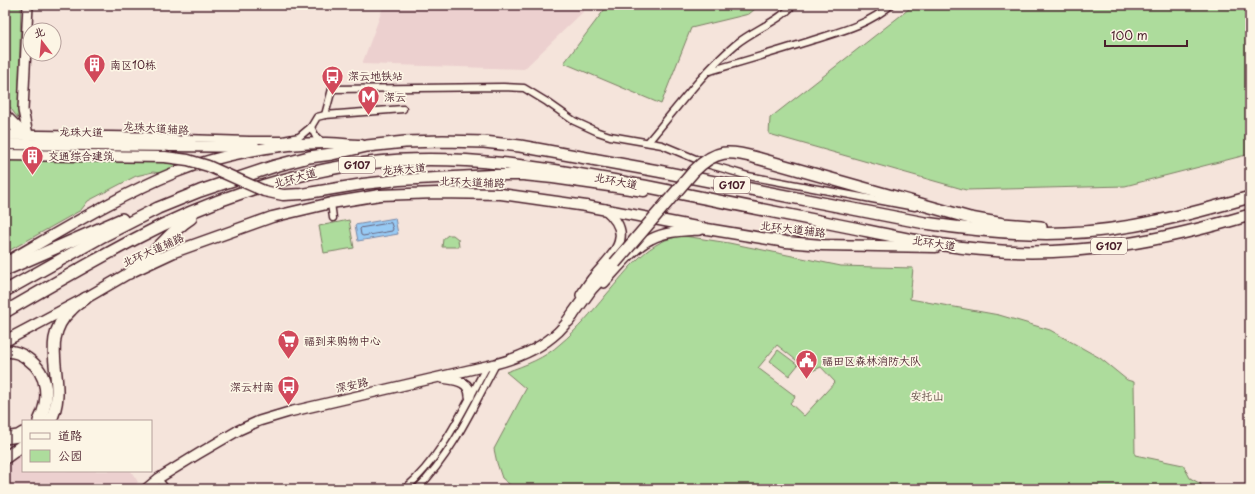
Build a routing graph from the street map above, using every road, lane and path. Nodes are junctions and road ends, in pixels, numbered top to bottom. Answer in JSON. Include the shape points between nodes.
{"nodes":[{"id":1,"x":28,"y":5,"type":"edge"},
{"id":2,"x":793,"y":5,"type":"edge"},
{"id":3,"x":891,"y":5,"type":"edge"},
{"id":4,"x":708,"y":71,"type":"junction"},
{"id":5,"x":403,"y":110,"type":"dead end"},
{"id":6,"x":325,"y":115,"type":"junction"},
{"id":7,"x":5,"y":116,"type":"edge"},
{"id":8,"x":311,"y":127,"type":"junction"},
{"id":9,"x":5,"y":135,"type":"edge"},
{"id":10,"x":57,"y":137,"type":"joint"},
{"id":11,"x":141,"y":137,"type":"junction"},
{"id":12,"x":25,"y":139,"type":"junction"},
{"id":13,"x":648,"y":142,"type":"junction"},
{"id":14,"x":324,"y":143,"type":"junction"},
{"id":15,"x":5,"y":144,"type":"edge"},
{"id":16,"x":234,"y":146,"type":"junction"},
{"id":17,"x":367,"y":146,"type":"junction"},
{"id":18,"x":277,"y":147,"type":"junction"},
{"id":19,"x":5,"y":155,"type":"edge"},
{"id":20,"x":1250,"y":197,"type":"edge"},
{"id":21,"x":219,"y":202,"type":"junction"},
{"id":22,"x":332,"y":203,"type":"junction"},
{"id":23,"x":738,"y":204,"type":"junction"},
{"id":24,"x":158,"y":208,"type":"junction"},
{"id":25,"x":605,"y":209,"type":"junction"},
{"id":26,"x":940,"y":211,"type":"junction"},
{"id":27,"x":1250,"y":215,"type":"edge"},
{"id":28,"x":333,"y":218,"type":"dead end"},
{"id":29,"x":707,"y":229,"type":"junction"},
{"id":30,"x":1096,"y":231,"type":"junction"},
{"id":31,"x":965,"y":248,"type":"junction"},
{"id":32,"x":5,"y":262,"type":"edge"},
{"id":33,"x":5,"y":270,"type":"edge"},
{"id":34,"x":129,"y":273,"type":"junction"},
{"id":35,"x":5,"y":291,"type":"edge"},
{"id":36,"x":86,"y":298,"type":"junction"},
{"id":37,"x":5,"y":312,"type":"edge"},
{"id":38,"x":568,"y":321,"type":"junction"},
{"id":39,"x":5,"y":341,"type":"edge"},
{"id":40,"x":5,"y":351,"type":"edge"},
{"id":41,"x":496,"y":364,"type":"junction"},
{"id":42,"x":487,"y":366,"type":"junction"},
{"id":43,"x":438,"y":377,"type":"junction"},
{"id":44,"x":470,"y":396,"type":"junction"},
{"id":45,"x":38,"y":420,"type":"edge"},
{"id":46,"x":50,"y":420,"type":"edge"},
{"id":47,"x":22,"y":434,"type":"edge"},
{"id":48,"x":5,"y":438,"type":"edge"},
{"id":49,"x":22,"y":446,"type":"edge"},
{"id":50,"x":5,"y":458,"type":"edge"},
{"id":51,"x":158,"y":479,"type":"junction"},
{"id":52,"x":146,"y":489,"type":"edge"},
{"id":53,"x":166,"y":489,"type":"edge"},
{"id":54,"x":406,"y":489,"type":"edge"},
{"id":55,"x":417,"y":489,"type":"edge"}],
"edges":[{"from":1,"to":12,"type":"street","via":[[23,106]]},
{"from":2,"to":4,"type":"street","via":[[735,44]]},
{"from":3,"to":4,"type":"street","via":[[874,18],[859,25]]},
{"from":4,"to":13,"type":"street"},
{"from":5,"to":6,"type":"street"},
{"from":6,"to":8,"type":"street","via":[[317,117]]},
{"from":6,"to":13,"type":"street","via":[[332,89],[524,88],[585,127],[610,136]]},
{"from":7,"to":12,"type":"highway"},
{"from":8,"to":11,"type":"street","via":[[299,137],[283,140]]},
{"from":8,"to":14,"type":"street","via":[[316,137]]},
{"from":9,"to":12,"type":"street"},
{"from":10,"to":11,"type":"street","name":"龙珠大道辅路"},
{"from":10,"to":12,"type":"main road"},
{"from":11,"to":16,"type":"street","name":"龙珠大道辅路"},
{"from":12,"to":15,"type":"main road","name":"龙珠大道"},
{"from":12,"to":16,"type":"main road","name":"龙珠大道"},
{"from":13,"to":26,"type":"street","via":[[748,176]]},
{"from":14,"to":17,"type":"main road"},
{"from":14,"to":18,"type":"main road"},
{"from":16,"to":18,"type":"main road","name":"龙珠大道"},
{"from":17,"to":24,"type":"highway","name":"北环大道","number":"G107","via":[[275,166]]},
{"from":17,"to":30,"type":"highway","name":"北环大道","number":"G107","via":[[443,141],[520,146],[969,230],[1034,234]]},
{"from":18,"to":32,"type":"main road","via":[[221,158],[178,172],[134,191]]},
{"from":19,"to":23,"type":"main road","name":"龙珠大道","bridge":true,"via":[[164,157],[188,160],[264,191],[283,195],[398,180],[523,175]]},
{"from":20,"to":30,"type":"highway","name":"北环大道","number":"G107","via":[[1158,220]]},
{"from":21,"to":23,"type":"highway","name":"北环大道","number":"G107","via":[[282,181],[334,168],[439,159],[476,160],[565,171]]},
{"from":21,"to":34,"type":"highway","via":[[180,226],[146,261]]},
{"from":21,"to":37,"type":"highway","name":"北环大道","number":"G107","via":[[137,238]]},
{"from":22,"to":25,"type":"main road","name":"北环大道辅路","via":[[401,194],[466,193],[500,194]]},
{"from":22,"to":28,"type":"street"},
{"from":22,"to":34,"type":"main road","name":"北环大道辅路","via":[[242,227],[174,252]]},
{"from":23,"to":31,"type":"highway","name":"北环大道","number":"G107","via":[[908,239]]},
{"from":24,"to":33,"type":"highway","via":[[127,217]]},
{"from":24,"to":35,"type":"highway","name":"北环大道","number":"G107"},
{"from":25,"to":29,"type":"main road","name":"北环大道辅路"},
{"from":25,"to":38,"type":"street","via":[[616,220],[620,239],[613,253],[586,287]]},
{"from":26,"to":30,"type":"highway","via":[[1004,224]]},
{"from":26,"to":38,"type":"highway","bridge":true,"via":[[757,158],[729,152],[717,155],[705,161],[694,172],[591,290]]},
{"from":27,"to":31,"type":"highway","name":"北环大道","number":"G107","via":[[1164,237],[1084,249],[1020,252]]},
{"from":29,"to":31,"type":"main road","name":"北环大道辅路","via":[[822,245]]},
{"from":29,"to":38,"type":"street","name":"深安路","via":[[677,232],[646,242]]},
{"from":34,"to":36,"type":"main road","name":"北环大道辅路"},
{"from":36,"to":39,"type":"main road","name":"北环大道辅路"},
{"from":36,"to":46,"type":"highway","via":[[70,310],[56,332],[53,353],[57,396]]},
{"from":38,"to":41,"type":"street","name":"深安路","via":[[558,333],[535,348],[516,358]]},
{"from":40,"to":45,"type":"highway","via":[[18,353],[34,363],[40,371],[46,388],[46,398]]},
{"from":41,"to":42,"type":"street","name":"深安路"},
{"from":41,"to":55,"type":"street","via":[[448,451]]},
{"from":42,"to":43,"type":"street","name":"深安路"},
{"from":42,"to":44,"type":"street"},
{"from":43,"to":44,"type":"street","via":[[464,383],[469,389]]},
{"from":43,"to":51,"type":"street","name":"深安路","via":[[259,421]]},
{"from":44,"to":54,"type":"street","via":[[439,452]]},
{"from":47,"to":48,"type":"highway"},
{"from":49,"to":50,"type":"highway"},
{"from":51,"to":52,"type":"street","name":"深安路"},
{"from":51,"to":53,"type":"street"}]}
